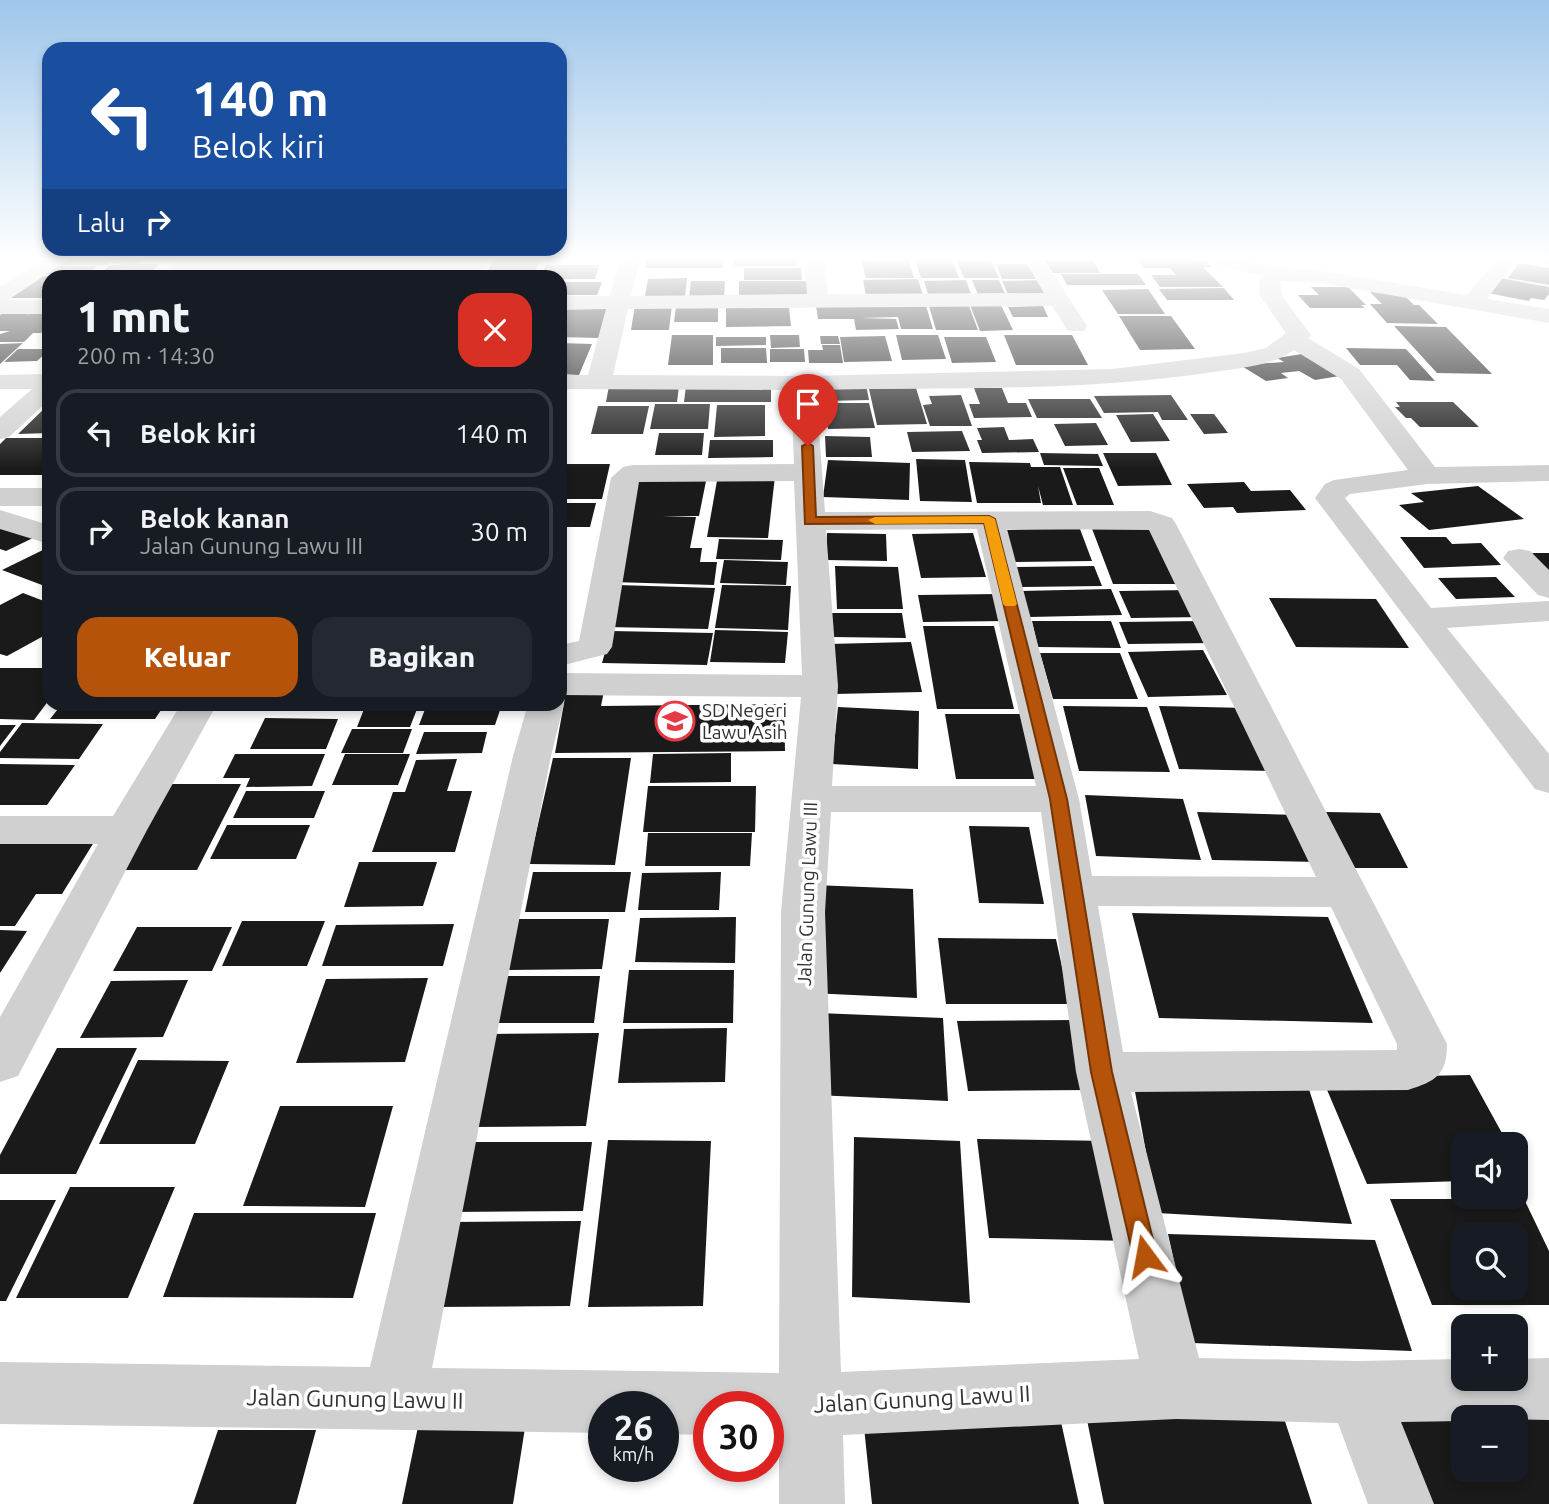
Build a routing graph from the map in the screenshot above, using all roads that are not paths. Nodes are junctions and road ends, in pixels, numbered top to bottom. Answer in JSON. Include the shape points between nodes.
{"nodes":[{"id":1,"x":612,"y":329,"type":"edge"},
{"id":2,"x":1295,"y":329,"type":"edge"},
{"id":3,"x":1294,"y":341,"type":"junction"},
{"id":4,"x":599,"y":381,"type":"junction"},
{"id":5,"x":0,"y":382,"type":"edge"},
{"id":6,"x":567,"y":382,"type":"edge"},
{"id":7,"x":803,"y":383,"type":"junction"},
{"id":8,"x":42,"y":384,"type":"edge"},
{"id":9,"x":42,"y":391,"type":"edge"},
{"id":10,"x":0,"y":431,"type":"edge"},
{"id":11,"x":810,"y":472,"type":"junction"},
{"id":12,"x":1549,"y":473,"type":"edge"},
{"id":13,"x":1427,"y":476,"type":"junction"},
{"id":14,"x":42,"y":496,"type":"edge"},
{"id":15,"x":0,"y":497,"type":"edge"},
{"id":16,"x":0,"y":519,"type":"edge"},
{"id":17,"x":989,"y":519,"type":"junction"},
{"id":18,"x":810,"y":521,"type":"junction"},
{"id":19,"x":42,"y":532,"type":"edge"},
{"id":20,"x":1519,"y":558,"type":"dead end"},
{"id":21,"x":1549,"y":588,"type":"edge"},
{"id":22,"x":1549,"y":611,"type":"edge"},
{"id":23,"x":1422,"y":620,"type":"junction"},
{"id":24,"x":567,"y":661,"type":"edge"},
{"id":25,"x":583,"y":671,"type":"edge"},
{"id":26,"x":820,"y":686,"type":"junction"},
{"id":27,"x":196,"y":711,"type":"edge"},
{"id":28,"x":544,"y":711,"type":"edge"},
{"id":29,"x":1549,"y":780,"type":"edge"},
{"id":30,"x":810,"y":799,"type":"junction"},
{"id":31,"x":1059,"y":799,"type":"junction"},
{"id":32,"x":0,"y":830,"type":"edge"},
{"id":33,"x":126,"y":830,"type":"junction"},
{"id":34,"x":1072,"y":891,"type":"junction"},
{"id":35,"x":1344,"y":892,"type":"junction"},
{"id":36,"x":0,"y":1062,"type":"edge"},
{"id":37,"x":1101,"y":1072,"type":"junction"},
{"id":38,"x":1176,"y":1388,"type":"junction"},
{"id":39,"x":1549,"y":1389,"type":"edge"},
{"id":40,"x":1358,"y":1392,"type":"junction"},
{"id":41,"x":0,"y":1394,"type":"edge"},
{"id":42,"x":394,"y":1400,"type":"junction"},
{"id":43,"x":810,"y":1405,"type":"junction"},
{"id":44,"x":812,"y":1504,"type":"edge"},
{"id":45,"x":1401,"y":1504,"type":"edge"}],
"edges":[{"from":1,"to":4,"type":"street"},
{"from":2,"to":3,"type":"street","via":[[1299,335]]},
{"from":3,"to":7,"type":"street","via":[[1275,353],[1244,360],[1137,374]]},
{"from":3,"to":13,"type":"street","via":[[1350,374]]},
{"from":4,"to":6,"type":"street"},
{"from":4,"to":7,"type":"street"},
{"from":5,"to":8,"type":"street"},
{"from":7,"to":11,"type":"street","name":"Jalan Gunung Lawu III"},
{"from":9,"to":10,"type":"street"},
{"from":11,"to":18,"type":"street","name":"Jalan Gunung Lawu III"},
{"from":11,"to":25,"type":"street","via":[[633,473],[625,478]]},
{"from":12,"to":13,"type":"street"},
{"from":13,"to":23,"type":"street","via":[[1344,486],[1330,498]]},
{"from":14,"to":15,"type":"street"},
{"from":16,"to":19,"type":"street"},
{"from":17,"to":18,"type":"street"},
{"from":17,"to":31,"type":"street"},
{"from":17,"to":35,"type":"street","via":[[1150,520],[1161,524]]},
{"from":18,"to":26,"type":"street","name":"Jalan Gunung Lawu III"},
{"from":20,"to":21,"type":"street"},
{"from":22,"to":23,"type":"street"},
{"from":23,"to":29,"type":"street"},
{"from":24,"to":25,"type":"street"},
{"from":25,"to":26,"type":"street"},
{"from":26,"to":30,"type":"street","name":"Jalan Gunung Lawu III"},
{"from":27,"to":33,"type":"street"},
{"from":28,"to":42,"type":"street"},
{"from":30,"to":31,"type":"street"},
{"from":30,"to":43,"type":"street","name":"Jalan Gunung Lawu III","via":[[803,912]]},
{"from":31,"to":34,"type":"street"},
{"from":32,"to":33,"type":"street"},
{"from":33,"to":36,"type":"street"},
{"from":34,"to":35,"type":"street"},
{"from":34,"to":37,"type":"street"},
{"from":35,"to":37,"type":"street","via":[[1422,1044],[1422,1061],[1408,1070]]},
{"from":37,"to":38,"type":"street"},
{"from":38,"to":40,"type":"street","name":"Jalan Gunung Lawu II"},
{"from":38,"to":43,"type":"street","name":"Jalan Gunung Lawu II"},
{"from":39,"to":40,"type":"street","name":"Jalan Gunung Lawu II"},
{"from":40,"to":45,"type":"street"},
{"from":41,"to":42,"type":"street","name":"Jalan Gunung Lawu II"},
{"from":42,"to":43,"type":"street","name":"Jalan Gunung Lawu II"},
{"from":43,"to":44,"type":"street","name":"Jalan Gunung Lawu III"}]}
